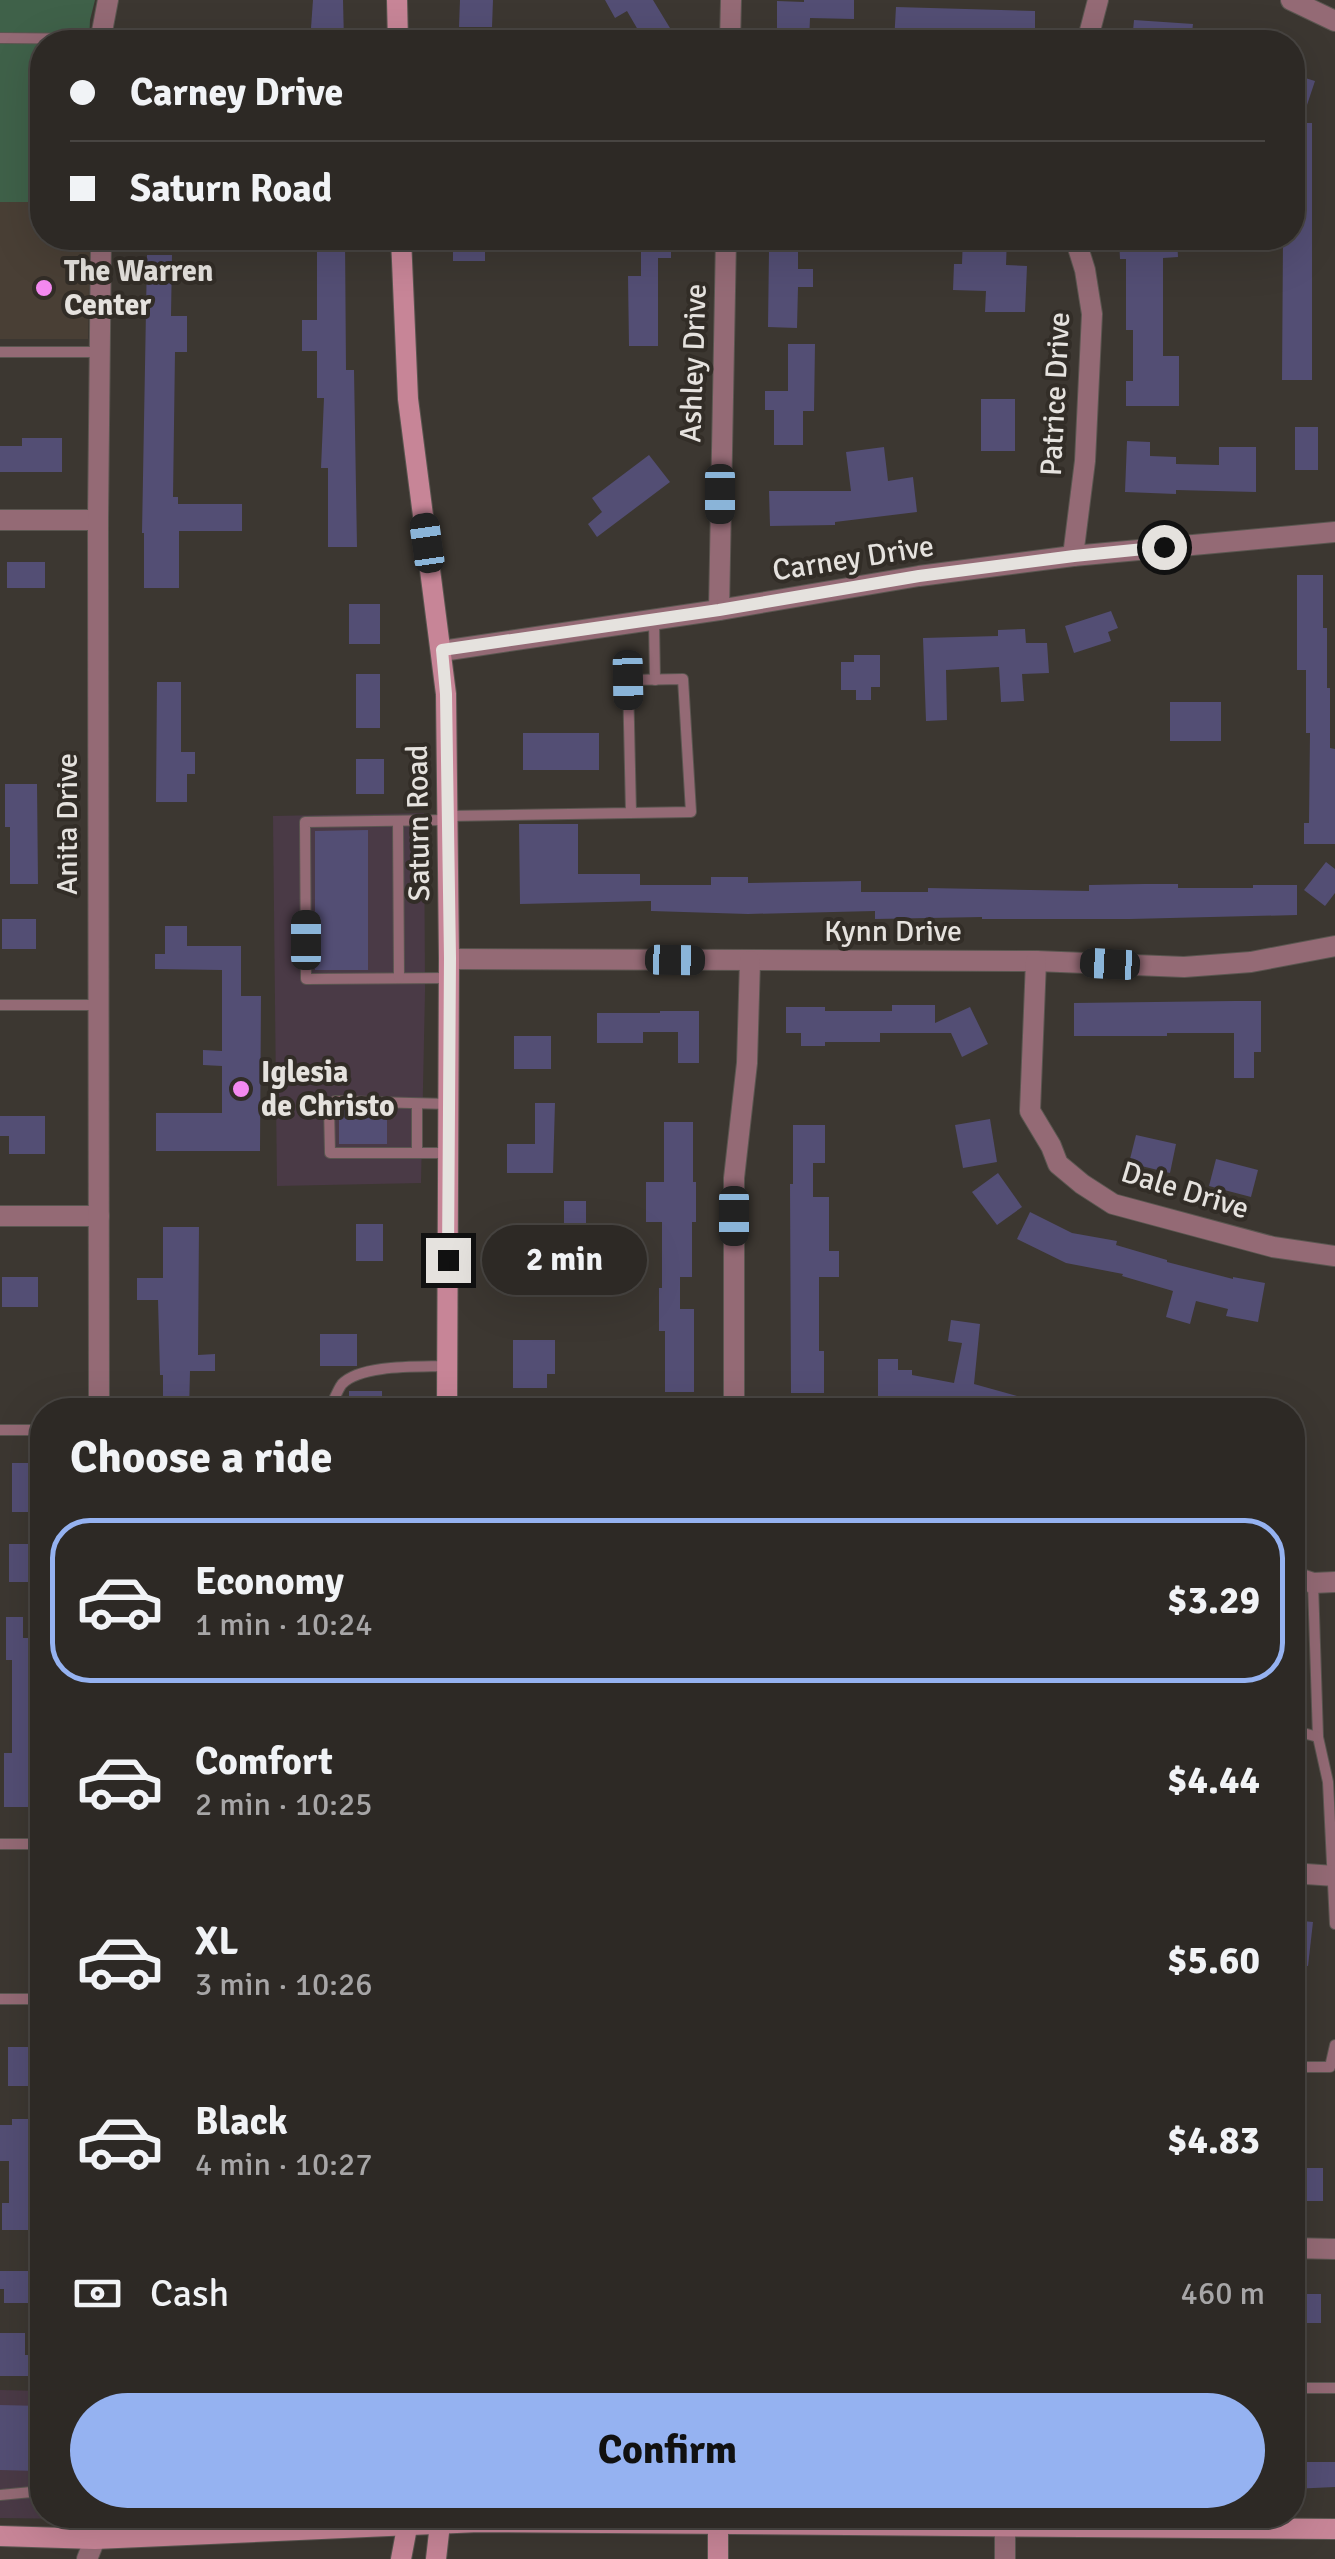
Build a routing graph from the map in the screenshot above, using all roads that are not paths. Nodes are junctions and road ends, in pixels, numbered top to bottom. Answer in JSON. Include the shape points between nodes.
{"nodes":[{"id":1,"x":108,"y":0,"type":"edge"},
{"id":2,"x":397,"y":0,"type":"edge"},
{"id":3,"x":731,"y":0,"type":"edge"},
{"id":4,"x":1098,"y":0,"type":"edge"},
{"id":5,"x":1291,"y":0,"type":"edge"},
{"id":6,"x":1335,"y":21,"type":"edge"},
{"id":7,"x":102,"y":30,"type":"edge"},
{"id":8,"x":398,"y":30,"type":"edge"},
{"id":9,"x":730,"y":30,"type":"edge"},
{"id":10,"x":1089,"y":30,"type":"edge"},
{"id":11,"x":0,"y":38,"type":"edge"},
{"id":12,"x":30,"y":39,"type":"edge"},
{"id":13,"x":101,"y":250,"type":"edge"},
{"id":14,"x":402,"y":250,"type":"edge"},
{"id":15,"x":726,"y":250,"type":"edge"},
{"id":16,"x":1079,"y":250,"type":"edge"},
{"id":17,"x":0,"y":352,"type":"edge"},
{"id":18,"x":100,"y":352,"type":"junction"},
{"id":19,"x":0,"y":520,"type":"edge"},
{"id":20,"x":98,"y":520,"type":"junction"},
{"id":21,"x":1335,"y":532,"type":"edge"},
{"id":22,"x":1074,"y":556,"type":"junction"},
{"id":23,"x":719,"y":610,"type":"junction"},
{"id":24,"x":654,"y":620,"type":"junction"},
{"id":25,"x":442,"y":650,"type":"junction"},
{"id":26,"x":655,"y":680,"type":"junction"},
{"id":27,"x":630,"y":812,"type":"junction"},
{"id":28,"x":448,"y":818,"type":"junction"},
{"id":29,"x":398,"y":821,"type":"junction"},
{"id":30,"x":1335,"y":946,"type":"edge"},
{"id":31,"x":1036,"y":960,"type":"junction"},
{"id":32,"x":750,"y":961,"type":"junction"},
{"id":33,"x":450,"y":968,"type":"junction"},
{"id":34,"x":399,"y":978,"type":"junction"},
{"id":35,"x":0,"y":1005,"type":"edge"},
{"id":36,"x":97,"y":1005,"type":"junction"},
{"id":37,"x":417,"y":1104,"type":"junction"},
{"id":38,"x":448,"y":1104,"type":"junction"},
{"id":39,"x":417,"y":1153,"type":"junction"},
{"id":40,"x":448,"y":1153,"type":"junction"},
{"id":41,"x":0,"y":1216,"type":"edge"},
{"id":42,"x":99,"y":1216,"type":"junction"},
{"id":43,"x":1335,"y":1256,"type":"edge"},
{"id":44,"x":447,"y":1366,"type":"junction"},
{"id":45,"x":99,"y":1398,"type":"edge"},
{"id":46,"x":335,"y":1398,"type":"edge"},
{"id":47,"x":447,"y":1398,"type":"edge"},
{"id":48,"x":734,"y":1398,"type":"edge"},
{"id":49,"x":0,"y":1430,"type":"edge"},
{"id":50,"x":30,"y":1430,"type":"edge"},
{"id":51,"x":1324,"y":1582,"type":"edge"},
{"id":52,"x":1305,"y":1734,"type":"edge"},
{"id":53,"x":1318,"y":1737,"type":"junction"},
{"id":54,"x":0,"y":1844,"type":"edge"},
{"id":55,"x":30,"y":1844,"type":"edge"},
{"id":56,"x":1305,"y":1874,"type":"edge"},
{"id":57,"x":1334,"y":1876,"type":"edge"},
{"id":58,"x":1335,"y":1924,"type":"edge"},
{"id":59,"x":0,"y":1999,"type":"edge"},
{"id":60,"x":30,"y":1999,"type":"edge"},
{"id":61,"x":1335,"y":2045,"type":"edge"},
{"id":62,"x":1305,"y":2067,"type":"edge"},
{"id":63,"x":1305,"y":2248,"type":"edge"},
{"id":64,"x":1335,"y":2249,"type":"edge"},
{"id":65,"x":1305,"y":2388,"type":"edge"},
{"id":66,"x":1335,"y":2388,"type":"edge"},
{"id":67,"x":30,"y":2492,"type":"edge"},
{"id":68,"x":0,"y":2495,"type":"edge"},
{"id":69,"x":1305,"y":2527,"type":"edge"},
{"id":70,"x":95,"y":2528,"type":"edge"},
{"id":71,"x":141,"y":2528,"type":"edge"},
{"id":72,"x":408,"y":2528,"type":"edge"},
{"id":73,"x":440,"y":2528,"type":"edge"},
{"id":74,"x":718,"y":2528,"type":"edge"},
{"id":75,"x":1005,"y":2528,"type":"edge"},
{"id":76,"x":1335,"y":2528,"type":"edge"},
{"id":77,"x":0,"y":2536,"type":"edge"},
{"id":78,"x":95,"y":2538,"type":"junction"},
{"id":79,"x":86,"y":2559,"type":"edge"},
{"id":80,"x":402,"y":2559,"type":"edge"},
{"id":81,"x":436,"y":2559,"type":"edge"},
{"id":82,"x":718,"y":2559,"type":"edge"},
{"id":83,"x":1005,"y":2559,"type":"edge"}],
"edges":[{"from":1,"to":7,"type":"street"},
{"from":2,"to":8,"type":"main road"},
{"from":3,"to":9,"type":"street"},
{"from":4,"to":10,"type":"street"},
{"from":5,"to":6,"type":"street"},
{"from":11,"to":12,"type":"lane"},
{"from":13,"to":18,"type":"street","name":"Anita Drive"},
{"from":14,"to":25,"type":"main road","name":"Saturn Road","via":[[408,399]]},
{"from":15,"to":23,"type":"street","name":"Ashley Drive"},
{"from":16,"to":22,"type":"street","name":"Patrice Drive","via":[[1092,314]]},
{"from":17,"to":18,"type":"lane"},
{"from":18,"to":20,"type":"street","name":"Anita Drive"},
{"from":19,"to":20,"type":"street"},
{"from":20,"to":36,"type":"street","name":"Anita Drive"},
{"from":21,"to":22,"type":"street","name":"Carney Drive"},
{"from":22,"to":23,"type":"street","name":"Carney Drive"},
{"from":23,"to":24,"type":"street","name":"Carney Drive"},
{"from":24,"to":25,"type":"street","name":"Carney Drive"},
{"from":24,"to":26,"type":"lane"},
{"from":25,"to":28,"type":"main road","name":"Saturn Road"},
{"from":26,"to":27,"type":"lane","via":[[628,680]]},
{"from":26,"to":27,"type":"lane","via":[[684,679],[691,812]]},
{"from":27,"to":28,"type":"lane"},
{"from":28,"to":29,"type":"lane"},
{"from":28,"to":33,"type":"main road","name":"Saturn Road"},
{"from":29,"to":34,"type":"lane"},
{"from":29,"to":34,"type":"lane","via":[[305,822],[306,979]]},
{"from":30,"to":31,"type":"street","name":"Kynn Drive","via":[[1184,968]]},
{"from":31,"to":32,"type":"street","name":"Kynn Drive"},
{"from":31,"to":43,"type":"street","name":"Dale Drive","via":[[1030,1112],[1058,1164],[1113,1204],[1273,1247]]},
{"from":32,"to":33,"type":"street","name":"Kynn Drive"},
{"from":32,"to":48,"type":"street","via":[[734,1178]]},
{"from":33,"to":34,"type":"lane"},
{"from":33,"to":38,"type":"main road","name":"Saturn Road"},
{"from":35,"to":36,"type":"lane"},
{"from":36,"to":42,"type":"street","name":"Anita Drive"},
{"from":37,"to":38,"type":"lane"},
{"from":37,"to":39,"type":"lane"},
{"from":37,"to":39,"type":"lane","via":[[335,1101],[329,1107],[330,1153]]},
{"from":38,"to":40,"type":"main road","name":"Saturn Road"},
{"from":39,"to":40,"type":"lane"},
{"from":40,"to":44,"type":"main road","name":"Saturn Road"},
{"from":41,"to":42,"type":"street"},
{"from":42,"to":45,"type":"street","name":"Anita Drive"},
{"from":44,"to":46,"type":"lane","via":[[358,1374]]},
{"from":44,"to":47,"type":"main road","name":"Saturn Road"},
{"from":49,"to":50,"type":"lane"},
{"from":51,"to":53,"type":"lane"},
{"from":52,"to":53,"type":"lane"},
{"from":53,"to":57,"type":"lane"},
{"from":54,"to":55,"type":"lane"},
{"from":56,"to":57,"type":"street"},
{"from":57,"to":58,"type":"lane"},
{"from":59,"to":60,"type":"lane"},
{"from":61,"to":62,"type":"lane","via":[[1330,2067]]},
{"from":63,"to":64,"type":"street"},
{"from":65,"to":66,"type":"lane"},
{"from":67,"to":68,"type":"lane"},
{"from":69,"to":76,"type":"main road"},
{"from":70,"to":78,"type":"street"},
{"from":71,"to":78,"type":"main road"},
{"from":72,"to":80,"type":"main road"},
{"from":73,"to":81,"type":"main road"},
{"from":74,"to":82,"type":"main road"},
{"from":75,"to":83,"type":"street"},
{"from":77,"to":78,"type":"main road"},
{"from":78,"to":79,"type":"street"}]}
